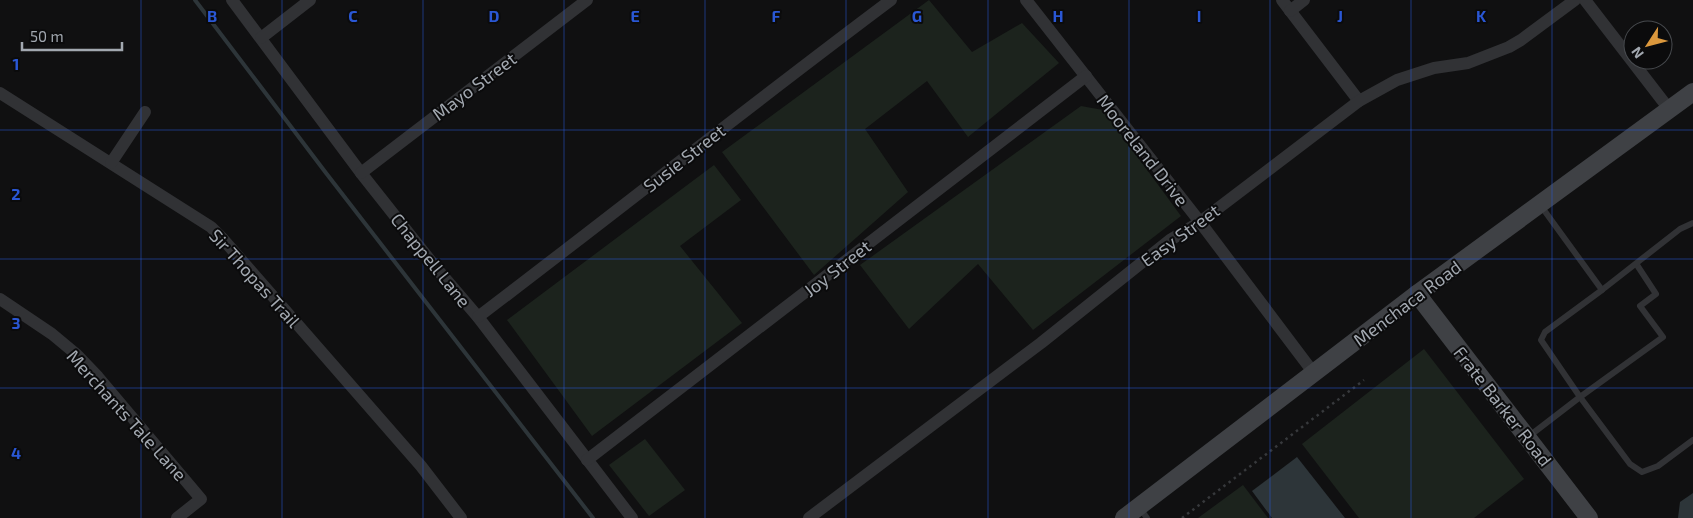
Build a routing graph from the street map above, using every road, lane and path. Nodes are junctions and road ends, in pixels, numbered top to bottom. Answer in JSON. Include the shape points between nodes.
{"nodes":[{"id":1,"x":232,"y":0,"type":"edge"},
{"id":2,"x":310,"y":0,"type":"edge"},
{"id":3,"x":587,"y":0,"type":"edge"},
{"id":4,"x":891,"y":0,"type":"edge"},
{"id":5,"x":1026,"y":0,"type":"edge"},
{"id":6,"x":1282,"y":0,"type":"edge"},
{"id":7,"x":1304,"y":0,"type":"edge"},
{"id":8,"x":1575,"y":0,"type":"edge"},
{"id":9,"x":1585,"y":0,"type":"edge"},
{"id":10,"x":1290,"y":10,"type":"junction"},
{"id":11,"x":261,"y":38,"type":"junction"},
{"id":12,"x":1086,"y":76,"type":"junction"},
{"id":13,"x":1693,"y":92,"type":"edge"},
{"id":14,"x":0,"y":93,"type":"edge"},
{"id":15,"x":1359,"y":101,"type":"junction"},
{"id":16,"x":1670,"y":109,"type":"junction"},
{"id":17,"x":145,"y":112,"type":"dead end"},
{"id":18,"x":111,"y":163,"type":"junction"},
{"id":19,"x":361,"y":173,"type":"junction"},
{"id":20,"x":1541,"y":205,"type":"junction"},
{"id":21,"x":1200,"y":222,"type":"junction"},
{"id":22,"x":1693,"y":223,"type":"edge"},
{"id":23,"x":1637,"y":264,"type":"junction"},
{"id":24,"x":1602,"y":290,"type":"junction"},
{"id":25,"x":1417,"y":294,"type":"junction"},
{"id":26,"x":0,"y":299,"type":"edge"},
{"id":27,"x":478,"y":317,"type":"junction"},
{"id":28,"x":1314,"y":372,"type":"junction"},
{"id":29,"x":1364,"y":380,"type":"dead end"},
{"id":30,"x":1580,"y":397,"type":"junction"},
{"id":31,"x":1527,"y":438,"type":"junction"},
{"id":32,"x":1693,"y":440,"type":"edge"},
{"id":33,"x":587,"y":460,"type":"junction"},
{"id":34,"x":1143,"y":512,"type":"edge"},
{"id":35,"x":177,"y":518,"type":"edge"},
{"id":36,"x":461,"y":518,"type":"edge"},
{"id":37,"x":632,"y":518,"type":"edge"},
{"id":38,"x":809,"y":518,"type":"edge"},
{"id":39,"x":1124,"y":518,"type":"edge"},
{"id":40,"x":1182,"y":518,"type":"edge"},
{"id":41,"x":1590,"y":518,"type":"edge"}],
"edges":[{"from":1,"to":11,"type":"street","name":"Chappell Lane"},
{"from":2,"to":11,"type":"street"},
{"from":3,"to":19,"type":"street","name":"Mayo Street"},
{"from":4,"to":27,"type":"street","name":"Susie Street"},
{"from":5,"to":12,"type":"street","name":"Mooreland Drive"},
{"from":6,"to":10,"type":"street"},
{"from":7,"to":10,"type":"street"},
{"from":8,"to":15,"type":"street","name":"Easy Street","via":[[1509,47],[1468,63],[1434,68],[1397,80]]},
{"from":9,"to":16,"type":"street"},
{"from":10,"to":15,"type":"street"},
{"from":11,"to":19,"type":"street","name":"Chappell Lane"},
{"from":12,"to":21,"type":"street","name":"Mooreland Drive"},
{"from":12,"to":33,"type":"street","name":"Joy Street"},
{"from":13,"to":16,"type":"main road","name":"Menchaca Road"},
{"from":14,"to":18,"type":"street","name":"Sir Thopas Trail"},
{"from":15,"to":21,"type":"street","name":"Easy Street"},
{"from":16,"to":20,"type":"main road","name":"Menchaca Road"},
{"from":17,"to":18,"type":"street"},
{"from":18,"to":36,"type":"street","name":"Sir Thopas Trail","via":[[201,220],[222,238],[421,466]]},
{"from":19,"to":27,"type":"street","name":"Chappell Lane"},
{"from":20,"to":24,"type":"lane"},
{"from":20,"to":25,"type":"main road","name":"Menchaca Road"},
{"from":21,"to":28,"type":"street","name":"Mooreland Drive"},
{"from":21,"to":38,"type":"street","name":"Easy Street","via":[[1170,240]]},
{"from":22,"to":23,"type":"lane"},
{"from":23,"to":24,"type":"lane"},
{"from":23,"to":30,"type":"lane","via":[[1656,294],[1640,306],[1663,337]]},
{"from":24,"to":30,"type":"lane","via":[[1545,332],[1541,340]]},
{"from":25,"to":28,"type":"main road","name":"Menchaca Road"},
{"from":25,"to":31,"type":"main road","name":"Frate Barker Road"},
{"from":26,"to":35,"type":"street","name":"Merchants Tale Lane","via":[[76,354],[201,498]]},
{"from":27,"to":33,"type":"street","name":"Chappell Lane"},
{"from":28,"to":34,"type":"main road","name":"Menchaca Road"},
{"from":29,"to":40,"type":"path"},
{"from":30,"to":31,"type":"lane"},
{"from":30,"to":32,"type":"lane","via":[[1630,464],[1642,472],[1658,466]]},
{"from":31,"to":41,"type":"main road","name":"Frate Barker Road"},
{"from":33,"to":37,"type":"street","name":"Chappell Lane"},
{"from":34,"to":39,"type":"main road","name":"Menchaca Road"}]}
